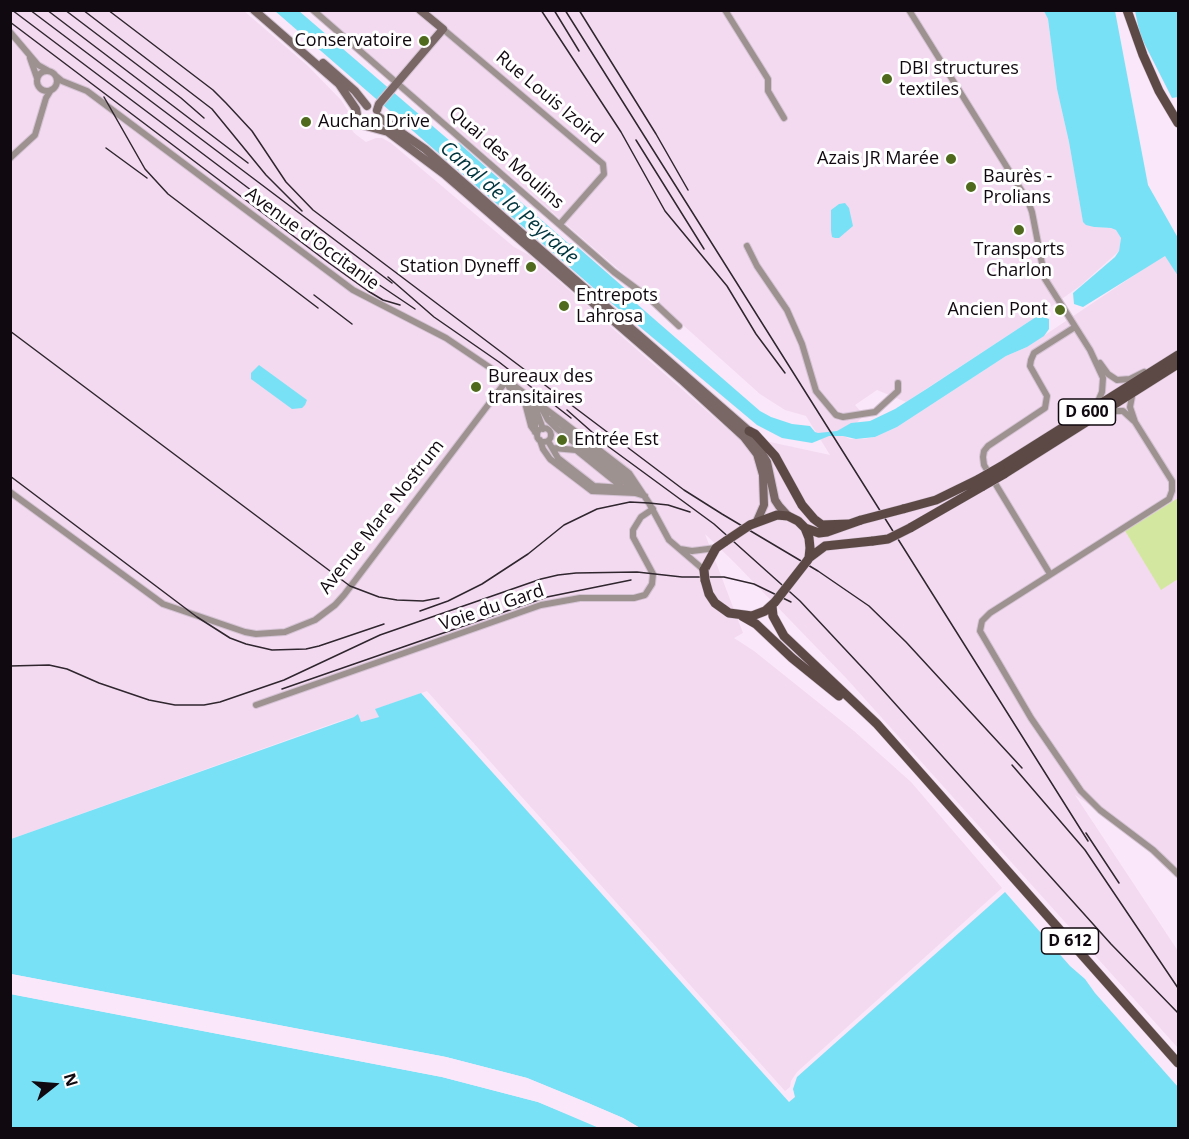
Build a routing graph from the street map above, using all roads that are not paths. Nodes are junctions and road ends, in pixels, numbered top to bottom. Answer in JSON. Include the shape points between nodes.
{"nodes":[{"id":1,"x":254,"y":10,"type":"edge"},
{"id":2,"x":262,"y":10,"type":"edge"},
{"id":3,"x":313,"y":10,"type":"edge"},
{"id":4,"x":420,"y":10,"type":"edge"},
{"id":5,"x":725,"y":10,"type":"edge"},
{"id":6,"x":909,"y":10,"type":"edge"},
{"id":7,"x":1126,"y":10,"type":"edge"},
{"id":8,"x":443,"y":29,"type":"junction"},
{"id":9,"x":10,"y":32,"type":"edge"},
{"id":10,"x":27,"y":52,"type":"junction"},
{"id":11,"x":48,"y":71,"type":"junction"},
{"id":12,"x":56,"y":76,"type":"junction"},
{"id":13,"x":37,"y":78,"type":"junction"},
{"id":14,"x":39,"y":86,"type":"junction"},
{"id":15,"x":395,"y":86,"type":"junction"},
{"id":16,"x":74,"y":87,"type":"junction"},
{"id":17,"x":52,"y":90,"type":"junction"},
{"id":18,"x":375,"y":109,"type":"junction"},
{"id":19,"x":42,"y":113,"type":"junction"},
{"id":20,"x":358,"y":114,"type":"junction"},
{"id":21,"x":784,"y":118,"type":"dead end"},
{"id":22,"x":1178,"y":121,"type":"edge"},
{"id":23,"x":372,"y":127,"type":"junction"},
{"id":24,"x":10,"y":158,"type":"edge"},
{"id":25,"x":560,"y":224,"type":"junction"},
{"id":26,"x":747,"y":246,"type":"dead end"},
{"id":27,"x":679,"y":327,"type":"dead end"},
{"id":28,"x":1075,"y":327,"type":"junction"},
{"id":29,"x":1094,"y":356,"type":"junction"},
{"id":30,"x":1177,"y":359,"type":"edge"},
{"id":31,"x":507,"y":380,"type":"junction"},
{"id":32,"x":898,"y":383,"type":"dead end"},
{"id":33,"x":1133,"y":391,"type":"junction"},
{"id":34,"x":532,"y":398,"type":"junction"},
{"id":35,"x":1100,"y":409,"type":"junction"},
{"id":36,"x":1135,"y":422,"type":"junction"},
{"id":37,"x":543,"y":429,"type":"junction"},
{"id":38,"x":749,"y":431,"type":"junction"},
{"id":39,"x":538,"y":436,"type":"junction"},
{"id":40,"x":548,"y":441,"type":"junction"},
{"id":41,"x":553,"y":448,"type":"junction"},
{"id":42,"x":981,"y":483,"type":"junction"},
{"id":43,"x":623,"y":488,"type":"junction"},
{"id":44,"x":638,"y":488,"type":"junction"},
{"id":45,"x":1175,"y":491,"type":"edge"},
{"id":46,"x":10,"y":492,"type":"edge"},
{"id":47,"x":645,"y":496,"type":"junction"},
{"id":48,"x":653,"y":509,"type":"junction"},
{"id":49,"x":788,"y":516,"type":"junction"},
{"id":50,"x":754,"y":523,"type":"junction"},
{"id":51,"x":849,"y":524,"type":"junction"},
{"id":52,"x":805,"y":528,"type":"junction"},
{"id":53,"x":716,"y":548,"type":"junction"},
{"id":54,"x":679,"y":549,"type":"junction"},
{"id":55,"x":808,"y":559,"type":"junction"},
{"id":56,"x":704,"y":570,"type":"junction"},
{"id":57,"x":1050,"y":574,"type":"junction"},
{"id":58,"x":773,"y":604,"type":"junction"},
{"id":59,"x":742,"y":616,"type":"junction"},
{"id":60,"x":256,"y":705,"type":"dead end"},
{"id":61,"x":890,"y":740,"type":"junction"},
{"id":62,"x":1179,"y":874,"type":"edge"},
{"id":63,"x":1179,"y":1063,"type":"edge"}],
"edges":[{"from":1,"to":20,"type":"main road","via":[[339,84]]},
{"from":2,"to":18,"type":"main road"},
{"from":3,"to":15,"type":"street","name":"Quai des Moulins"},
{"from":4,"to":8,"type":"main road"},
{"from":5,"to":21,"type":"street","via":[[768,79],[768,91]]},
{"from":6,"to":28,"type":"street","via":[[1028,201],[1045,279]]},
{"from":7,"to":22,"type":"main road","via":[[1159,91]]},
{"from":8,"to":15,"type":"main road"},
{"from":8,"to":25,"type":"street","name":"Rue Louis Izoird","via":[[603,164],[604,174]]},
{"from":9,"to":10,"type":"street","name":"Avenue d'Occitanie"},
{"from":10,"to":11,"type":"street","name":"Avenue d'Occitanie"},
{"from":10,"to":13,"type":"street","name":"Avenue d'Occitanie"},
{"from":11,"to":12,"type":"street","name":"Avenue d'Occitanie"},
{"from":11,"to":13,"type":"street"},
{"from":12,"to":16,"type":"street","name":"Avenue d'Occitanie"},
{"from":12,"to":17,"type":"street"},
{"from":13,"to":14,"type":"street","name":"Avenue d'Occitanie"},
{"from":14,"to":17,"type":"street"},
{"from":14,"to":19,"type":"street","name":"Avenue d'Occitanie"},
{"from":15,"to":18,"type":"main road"},
{"from":15,"to":25,"type":"street","name":"Quai des Moulins"},
{"from":16,"to":17,"type":"street"},
{"from":16,"to":31,"type":"street","name":"Avenue d'Occitanie","via":[[87,91],[353,290],[446,338]]},
{"from":17,"to":19,"type":"street"},
{"from":18,"to":20,"type":"main road","via":[[362,108]]},
{"from":18,"to":23,"type":"main road","via":[[377,123]]},
{"from":18,"to":38,"type":"main road"},
{"from":19,"to":24,"type":"street","via":[[35,135]]},
{"from":20,"to":23,"type":"main road","via":[[362,125]]},
{"from":23,"to":50,"type":"main road","via":[[388,132],[436,168],[744,437],[756,454],[763,475],[764,505]]},
{"from":25,"to":27,"type":"street","name":"Quai des Moulins"},
{"from":26,"to":32,"type":"street","via":[[787,310],[816,391],[836,415],[874,412],[898,391]]},
{"from":28,"to":29,"type":"street"},
{"from":28,"to":57,"type":"street","via":[[1034,353],[1030,360],[1047,396],[1045,408],[988,446],[982,457]]},
{"from":29,"to":30,"type":"street","via":[[1117,380],[1130,379]]},
{"from":29,"to":35,"type":"street","via":[[1103,378]]},
{"from":30,"to":33,"type":"main road","number":"D 600"},
{"from":30,"to":35,"type":"main road","number":"D 600"},
{"from":31,"to":34,"type":"street","name":"Avenue d'Occitanie"},
{"from":31,"to":39,"type":"street","via":[[530,409]]},
{"from":31,"to":46,"type":"street","name":"Avenue Mare Nostrum","via":[[344,595],[315,620],[285,632],[245,632],[163,604]]},
{"from":33,"to":35,"type":"main road","number":"D 600"},
{"from":33,"to":36,"type":"street","via":[[1130,407]]},
{"from":34,"to":37,"type":"street"},
{"from":34,"to":44,"type":"street","name":"Avenue d'Occitanie","via":[[557,429],[623,481]]},
{"from":35,"to":36,"type":"street","via":[[1123,411]]},
{"from":35,"to":42,"type":"main road","number":"D 600","bridge":true},
{"from":36,"to":45,"type":"street"},
{"from":37,"to":39,"type":"street"},
{"from":37,"to":40,"type":"street","via":[[550,433]]},
{"from":38,"to":49,"type":"main road","via":[[767,462],[775,500]]},
{"from":38,"to":51,"type":"main road","number":"D 600","via":[[776,456],[802,505],[814,519],[822,525]]},
{"from":39,"to":40,"type":"street"},
{"from":39,"to":47,"type":"street","via":[[550,459],[592,491]]},
{"from":40,"to":41,"type":"street"},
{"from":41,"to":43,"type":"street","via":[[576,450]]},
{"from":41,"to":43,"type":"street","via":[[558,458],[594,486]]},
{"from":42,"to":51,"type":"main road","number":"D 600","bridge":true},
{"from":42,"to":55,"type":"main road","number":"D 600","bridge":true,"via":[[888,539],[825,546]]},
{"from":43,"to":44,"type":"street"},
{"from":44,"to":47,"type":"street","name":"Avenue d'Occitanie"},
{"from":45,"to":57,"type":"street","via":[[1169,499]]},
{"from":47,"to":48,"type":"street","name":"Avenue d'Occitanie"},
{"from":48,"to":54,"type":"street","name":"Avenue d'Occitanie","via":[[669,540]]},
{"from":48,"to":60,"type":"street","name":"Voie du Gard","via":[[641,517],[633,530],[652,574],[652,584],[645,594],[541,605]]},
{"from":49,"to":50,"type":"main road","via":[[777,515]]},
{"from":49,"to":52,"type":"main road"},
{"from":50,"to":53,"type":"main road","bridge":true},
{"from":51,"to":52,"type":"main road","number":"D 600","via":[[819,533]]},
{"from":52,"to":55,"type":"main road","via":[[809,538]]},
{"from":53,"to":54,"type":"street"},
{"from":53,"to":56,"type":"main road"},
{"from":54,"to":56,"type":"street","name":"Avenue d'Occitanie"},
{"from":55,"to":58,"type":"main road","bridge":true},
{"from":56,"to":59,"type":"main road","bridge":true,"via":[[715,603]]},
{"from":57,"to":62,"type":"street","via":[[990,613],[982,621],[980,631],[1031,718],[1081,791]]},
{"from":58,"to":59,"type":"main road"},
{"from":58,"to":61,"type":"main road","number":"D 612","via":[[776,623],[784,636]]},
{"from":59,"to":61,"type":"main road","number":"D 612"},
{"from":61,"to":63,"type":"main road","number":"D 612"}]}
